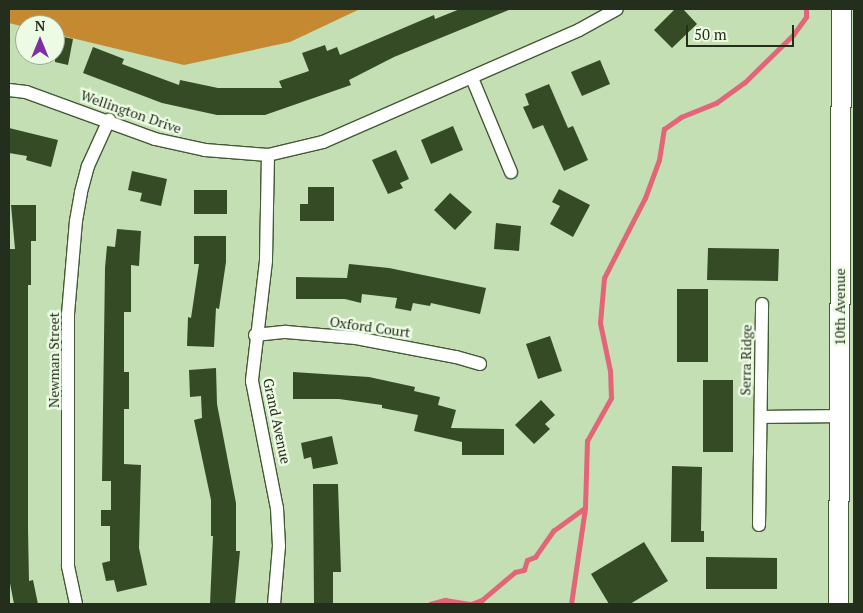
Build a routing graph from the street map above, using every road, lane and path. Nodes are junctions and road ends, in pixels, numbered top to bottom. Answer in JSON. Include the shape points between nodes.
{"nodes":[{"id":1,"x":616,"y":9,"type":"edge"},
{"id":2,"x":841,"y":9,"type":"edge"},
{"id":3,"x":472,"y":78,"type":"junction"},
{"id":4,"x":9,"y":90,"type":"edge"},
{"id":5,"x":109,"y":120,"type":"junction"},
{"id":6,"x":268,"y":155,"type":"junction"},
{"id":7,"x":510,"y":172,"type":"dead end"},
{"id":8,"x":762,"y":304,"type":"dead end"},
{"id":9,"x":255,"y":335,"type":"junction"},
{"id":10,"x":480,"y":364,"type":"dead end"},
{"id":11,"x":841,"y":416,"type":"junction"},
{"id":12,"x":761,"y":417,"type":"junction"},
{"id":13,"x":759,"y":526,"type":"dead end"},
{"id":14,"x":76,"y":604,"type":"edge"},
{"id":15,"x":274,"y":604,"type":"edge"},
{"id":16,"x":838,"y":604,"type":"edge"}],
"edges":[{"from":1,"to":3,"type":"street","name":"Wellington Drive","via":[[579,30]]},
{"from":2,"to":11,"type":"street","name":"10th Avenue"},
{"from":3,"to":6,"type":"street","name":"Wellington Drive","via":[[323,142]]},
{"from":3,"to":7,"type":"street"},
{"from":4,"to":5,"type":"street","name":"Wellington Drive","via":[[26,92]]},
{"from":5,"to":6,"type":"street","name":"Wellington Drive","via":[[155,139],[205,150]]},
{"from":5,"to":14,"type":"street","name":"Newman Street","via":[[88,166],[82,192],[76,221],[68,314],[68,566]]},
{"from":6,"to":9,"type":"street","name":"Grand Avenue","via":[[266,261]]},
{"from":8,"to":12,"type":"street","name":"Serra Ridge"},
{"from":9,"to":10,"type":"street","name":"Oxford Court","via":[[286,332],[356,338]]},
{"from":9,"to":15,"type":"street","name":"Grand Avenue","via":[[252,381],[277,508],[279,546]]},
{"from":11,"to":12,"type":"street"},
{"from":11,"to":16,"type":"street","name":"10th Avenue"},
{"from":12,"to":13,"type":"street","name":"Serra Ridge"}]}
